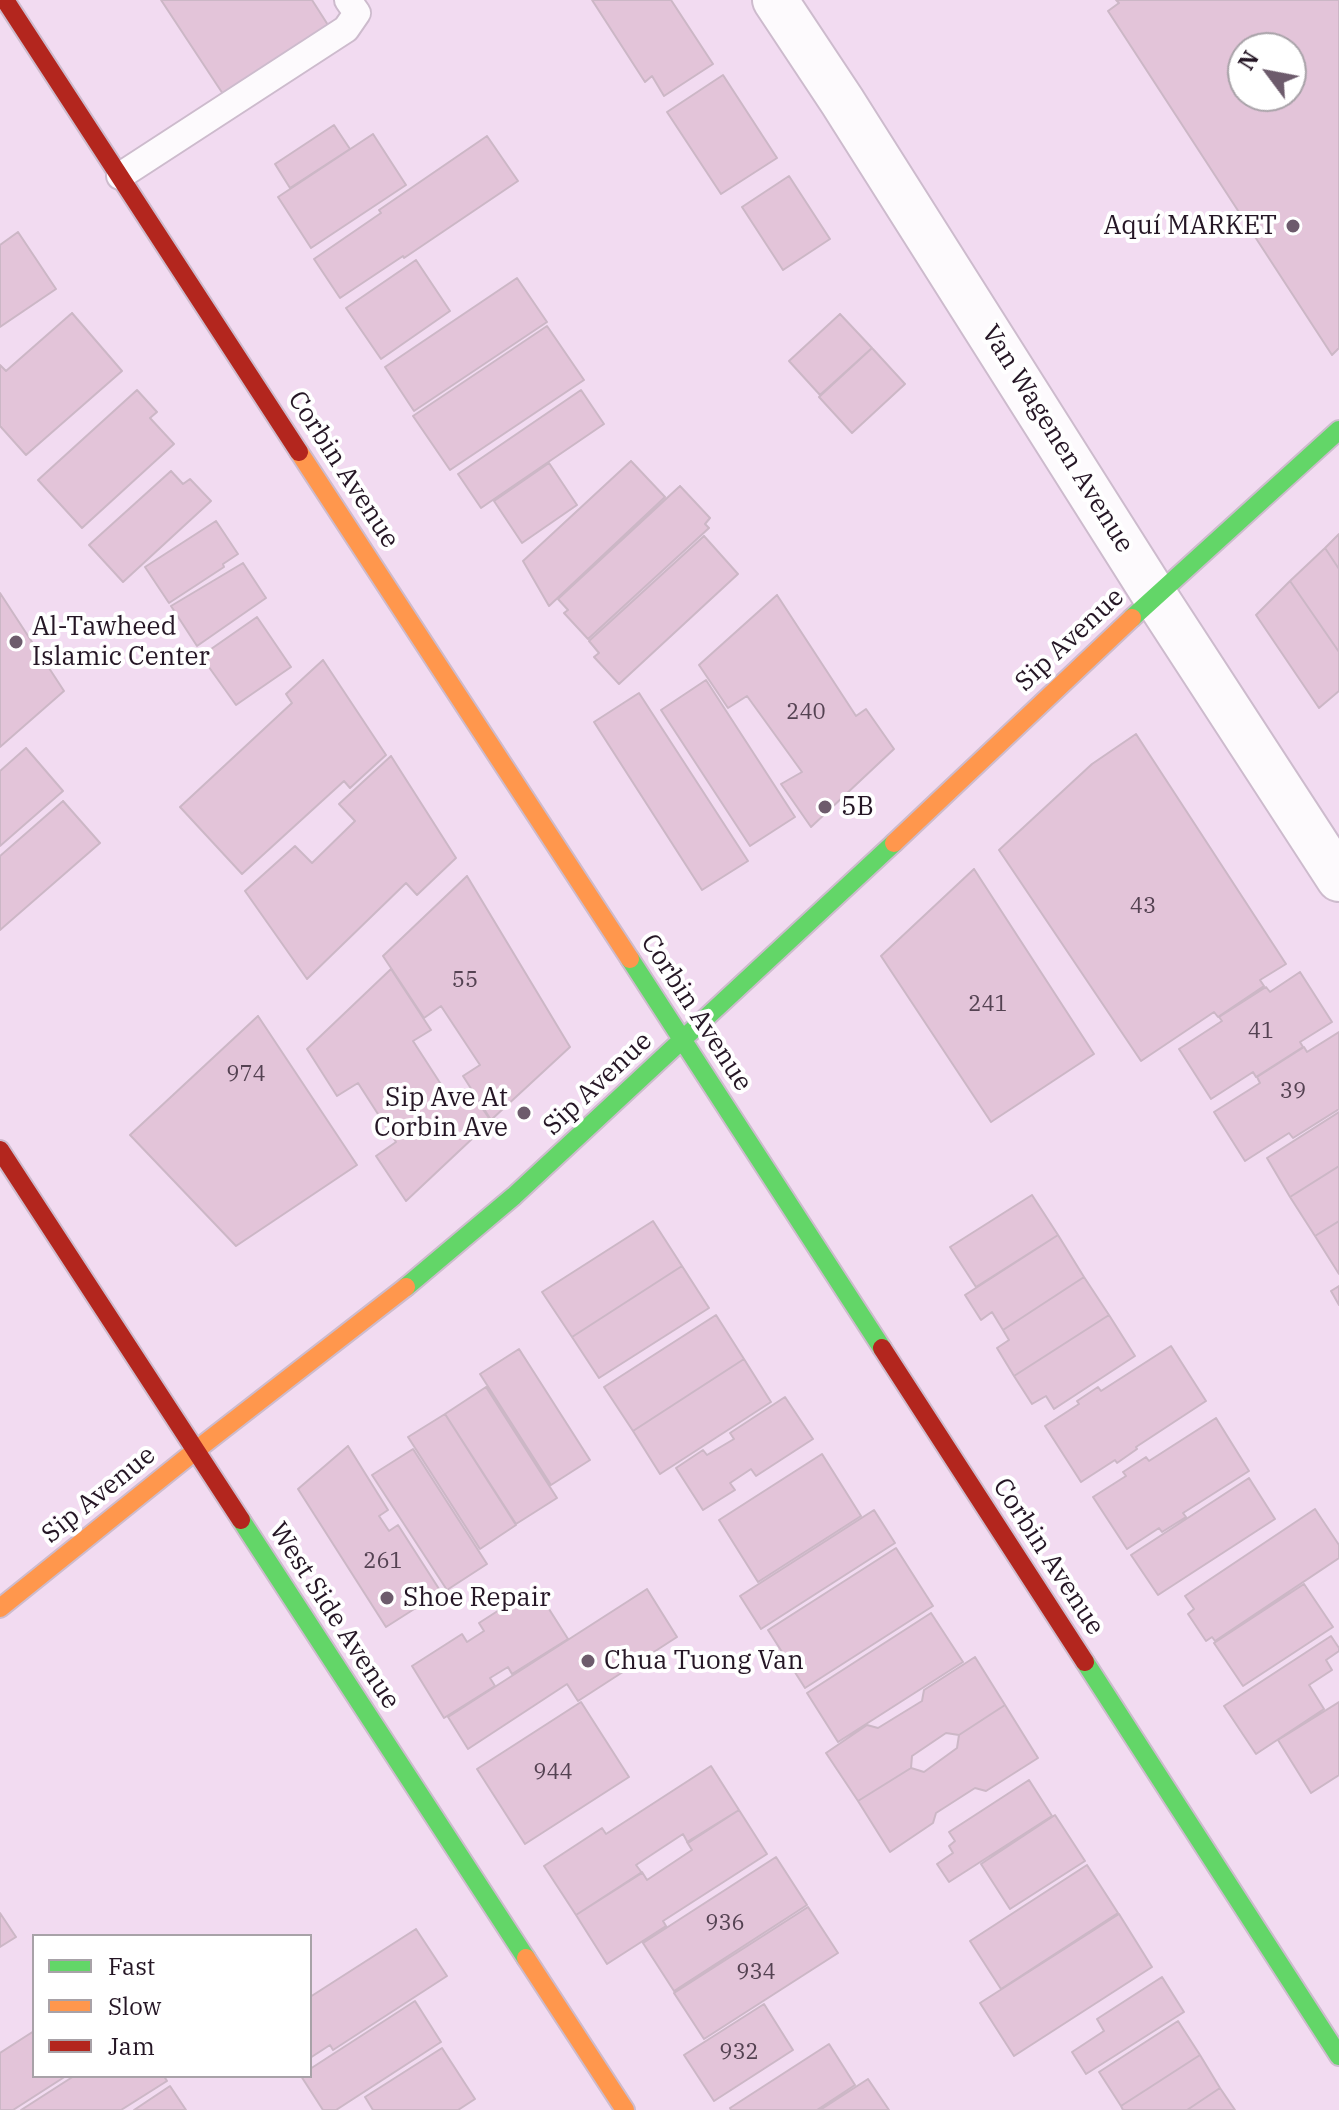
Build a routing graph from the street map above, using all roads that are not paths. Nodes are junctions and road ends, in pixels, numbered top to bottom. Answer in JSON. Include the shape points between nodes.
{"nodes":[{"id":1,"x":5,"y":0,"type":"edge"},
{"id":2,"x":348,"y":0,"type":"edge"},
{"id":3,"x":775,"y":0,"type":"edge"},
{"id":4,"x":120,"y":176,"type":"junction"},
{"id":5,"x":1339,"y":430,"type":"edge"},
{"id":6,"x":1155,"y":596,"type":"junction"},
{"id":7,"x":1339,"y":879,"type":"edge"},
{"id":8,"x":683,"y":1041,"type":"junction"},
{"id":9,"x":0,"y":1150,"type":"edge"},
{"id":10,"x":195,"y":1451,"type":"junction"},
{"id":11,"x":0,"y":1608,"type":"edge"},
{"id":12,"x":1339,"y":2056,"type":"edge"},
{"id":13,"x":625,"y":2110,"type":"edge"}],
"edges":[{"from":1,"to":4,"type":"street","name":"Corbin Avenue"},
{"from":2,"to":4,"type":"lane","via":[[357,13],[346,29]]},
{"from":3,"to":6,"type":"street","name":"Van Wagenen Avenue"},
{"from":4,"to":8,"type":"street","name":"Corbin Avenue"},
{"from":5,"to":6,"type":"street","name":"Sip Avenue"},
{"from":6,"to":7,"type":"street","name":"Van Wagenen Avenue"},
{"from":6,"to":8,"type":"street","name":"Sip Avenue"},
{"from":8,"to":10,"type":"street","name":"Sip Avenue","via":[[449,1252]]},
{"from":8,"to":12,"type":"street","name":"Corbin Avenue"},
{"from":9,"to":10,"type":"street","name":"West Side Avenue"},
{"from":10,"to":11,"type":"street","name":"Sip Avenue"},
{"from":10,"to":13,"type":"street","name":"West Side Avenue"}]}
